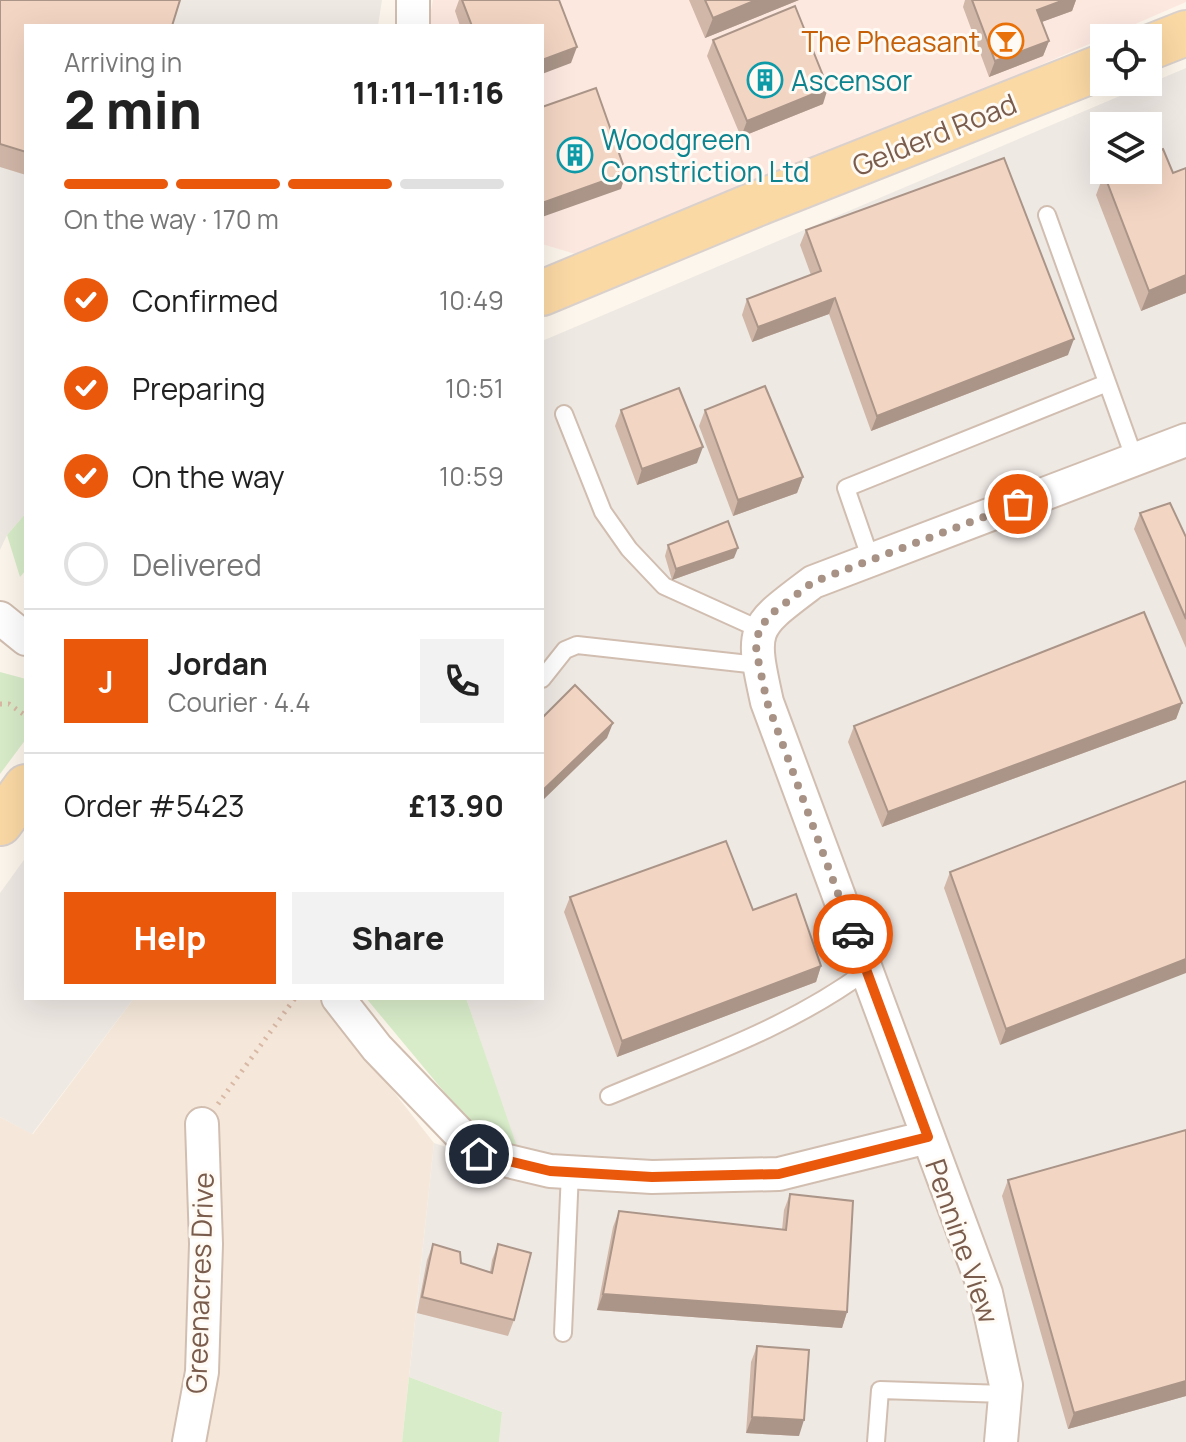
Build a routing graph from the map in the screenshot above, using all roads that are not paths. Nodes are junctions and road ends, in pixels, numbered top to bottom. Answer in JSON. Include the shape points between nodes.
{"nodes":[{"id":1,"x":413,"y":0,"type":"edge"},
{"id":2,"x":413,"y":24,"type":"edge"},
{"id":3,"x":1186,"y":33,"type":"edge"},
{"id":4,"x":1162,"y":42,"type":"edge"},
{"id":5,"x":1090,"y":72,"type":"edge"},
{"id":6,"x":1047,"y":215,"type":"dead end"},
{"id":7,"x":544,"y":292,"type":"edge"},
{"id":8,"x":1107,"y":383,"type":"junction"},
{"id":9,"x":564,"y":414,"type":"dead end"},
{"id":10,"x":1186,"y":440,"type":"edge"},
{"id":11,"x":1135,"y":460,"type":"junction"},
{"id":12,"x":871,"y":560,"type":"junction"},
{"id":13,"x":0,"y":618,"type":"edge"},
{"id":14,"x":759,"y":629,"type":"junction"},
{"id":15,"x":24,"y":637,"type":"edge"},
{"id":16,"x":758,"y":665,"type":"junction"},
{"id":17,"x":544,"y":676,"type":"edge"},
{"id":18,"x":24,"y":790,"type":"edge"},
{"id":19,"x":0,"y":823,"type":"edge"},
{"id":20,"x":866,"y":971,"type":"junction"},
{"id":21,"x":340,"y":1000,"type":"edge"},
{"id":22,"x":609,"y":1096,"type":"dead end"},
{"id":23,"x":202,"y":1124,"type":"road end"},
{"id":24,"x":928,"y":1137,"type":"junction"},
{"id":25,"x":570,"y":1172,"type":"junction"},
{"id":26,"x":563,"y":1333,"type":"dead end"},
{"id":27,"x":1005,"y":1394,"type":"junction"},
{"id":28,"x":189,"y":1442,"type":"edge"},
{"id":29,"x":876,"y":1442,"type":"edge"},
{"id":30,"x":1001,"y":1442,"type":"edge"}],
"edges":[{"from":1,"to":2,"type":"street"},
{"from":3,"to":4,"type":"main road"},
{"from":5,"to":7,"type":"main road","name":"Gelderd Road"},
{"from":6,"to":8,"type":"lane"},
{"from":8,"to":11,"type":"lane"},
{"from":8,"to":12,"type":"lane","via":[[846,488]]},
{"from":9,"to":14,"type":"lane","via":[[603,512],[629,549],[664,586]]},
{"from":10,"to":11,"type":"street"},
{"from":11,"to":12,"type":"street"},
{"from":12,"to":14,"type":"street","via":[[813,582]]},
{"from":13,"to":15,"type":"street"},
{"from":14,"to":16,"type":"street","name":"Pennine View"},
{"from":16,"to":17,"type":"lane","via":[[577,645],[565,650]]},
{"from":16,"to":20,"type":"street","name":"Pennine View"},
{"from":18,"to":19,"type":"main road"},
{"from":20,"to":22,"type":"lane","via":[[833,996],[772,1028]]},
{"from":20,"to":24,"type":"street","name":"Pennine View"},
{"from":21,"to":25,"type":"street","via":[[377,1048],[479,1154]]},
{"from":23,"to":28,"type":"street","name":"Greenacres Drive","via":[[202,1372]]},
{"from":24,"to":25,"type":"street","via":[[779,1174],[652,1177]]},
{"from":24,"to":27,"type":"street","name":"Pennine View","via":[[986,1293]]},
{"from":25,"to":26,"type":"lane"},
{"from":27,"to":29,"type":"lane","via":[[880,1390]]},
{"from":27,"to":30,"type":"street","name":"Pennine View"}]}
